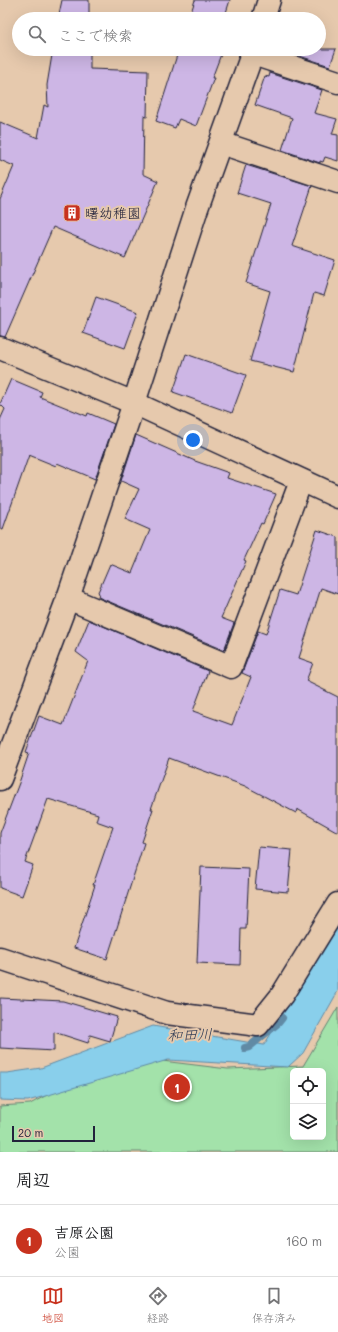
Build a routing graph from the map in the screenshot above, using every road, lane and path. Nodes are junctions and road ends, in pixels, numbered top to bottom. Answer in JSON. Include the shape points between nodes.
{"nodes":[{"id":1,"x":269,"y":0,"type":"edge"},
{"id":2,"x":265,"y":12,"type":"edge"},
{"id":3,"x":252,"y":56,"type":"edge"},
{"id":4,"x":264,"y":56,"type":"edge"},
{"id":5,"x":338,"y":82,"type":"edge"},
{"id":6,"x":221,"y":143,"type":"junction"},
{"id":7,"x":338,"y":182,"type":"edge"},
{"id":8,"x":0,"y":348,"type":"edge"},
{"id":9,"x":134,"y":403,"type":"junction"},
{"id":10,"x":301,"y":481,"type":"junction"},
{"id":11,"x":338,"y":497,"type":"edge"},
{"id":12,"x":68,"y":598,"type":"junction"},
{"id":13,"x":0,"y":780,"type":"edge"},
{"id":14,"x":338,"y":904,"type":"edge"},
{"id":15,"x":0,"y":958,"type":"edge"}],
"edges":[{"from":1,"to":2,"type":"street"},
{"from":3,"to":6,"type":"street"},
{"from":4,"to":5,"type":"street"},
{"from":6,"to":7,"type":"street"},
{"from":6,"to":9,"type":"street","via":[[197,208]]},
{"from":8,"to":9,"type":"street"},
{"from":9,"to":10,"type":"street"},
{"from":9,"to":12,"type":"street"},
{"from":10,"to":11,"type":"street"},
{"from":10,"to":12,"type":"street","via":[[231,667]]},
{"from":12,"to":13,"type":"street"},
{"from":14,"to":15,"type":"street","via":[[282,995],[258,1025],[167,1013]]}]}
